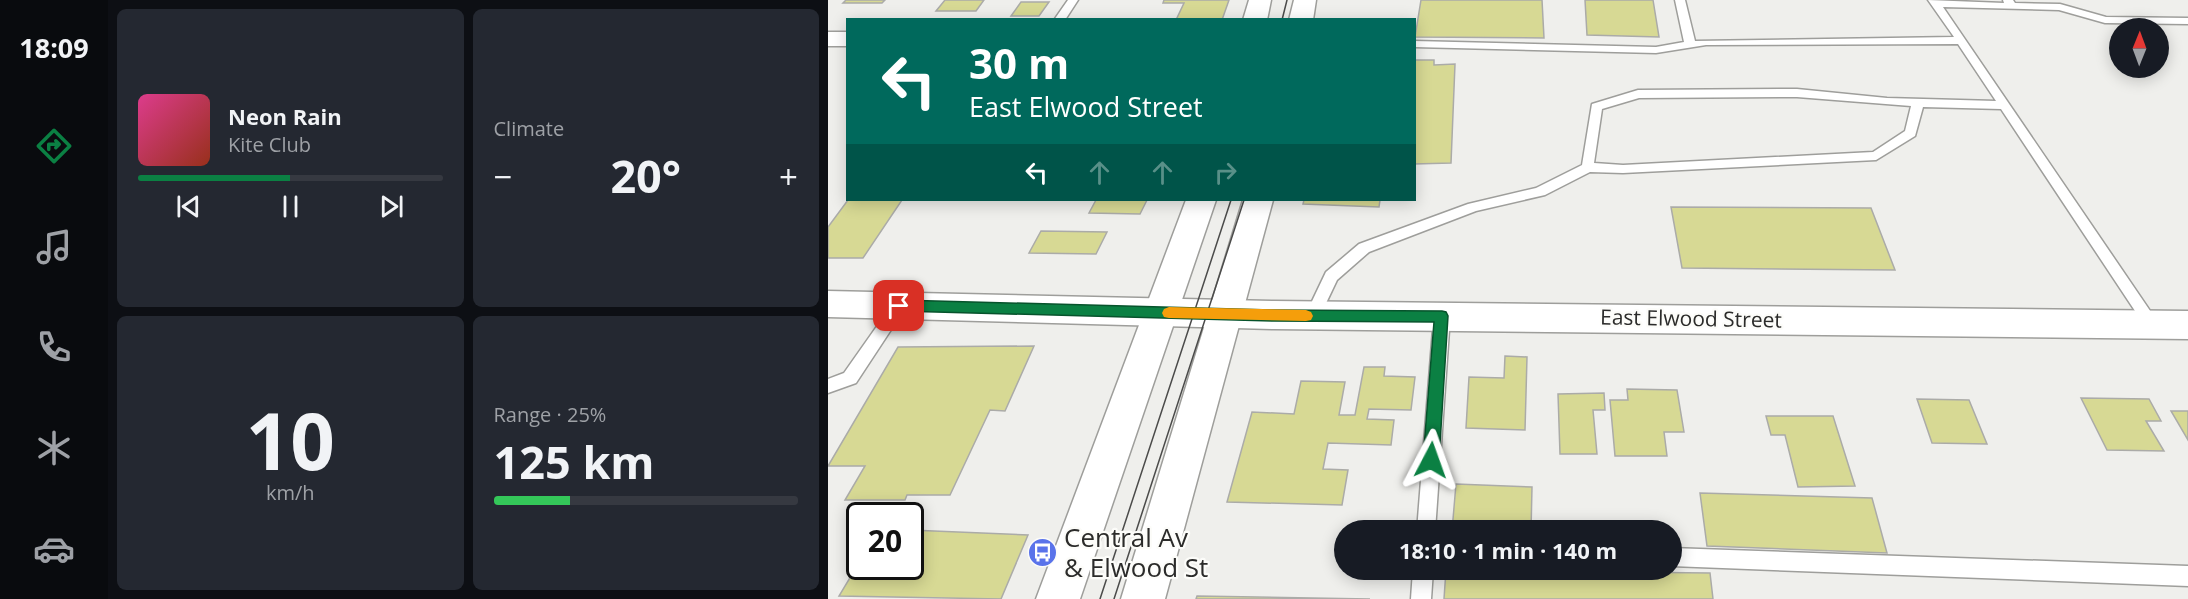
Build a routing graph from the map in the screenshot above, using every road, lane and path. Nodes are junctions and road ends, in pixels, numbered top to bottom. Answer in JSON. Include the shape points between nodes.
{"nodes":[{"id":1,"x":1073,"y":0,"type":"edge"},
{"id":2,"x":1260,"y":0,"type":"edge"},
{"id":3,"x":1305,"y":0,"type":"edge"},
{"id":4,"x":1680,"y":0,"type":"edge"},
{"id":5,"x":1934,"y":2,"type":"edge"},
{"id":6,"x":2010,"y":3,"type":"edge"},
{"id":7,"x":1060,"y":18,"type":"edge"},
{"id":8,"x":1256,"y":18,"type":"edge"},
{"id":9,"x":1301,"y":18,"type":"edge"},
{"id":10,"x":2188,"y":21,"type":"edge"},
{"id":11,"x":828,"y":39,"type":"edge"},
{"id":12,"x":846,"y":39,"type":"edge"},
{"id":13,"x":1961,"y":40,"type":"junction"},
{"id":14,"x":1416,"y":44,"type":"edge"},
{"id":15,"x":1690,"y":45,"type":"junction"},
{"id":16,"x":1918,"y":103,"type":"junction"},
{"id":17,"x":2005,"y":105,"type":"junction"},
{"id":18,"x":1588,"y":167,"type":"junction"},
{"id":19,"x":1202,"y":201,"type":"edge"},
{"id":20,"x":1257,"y":201,"type":"edge"},
{"id":21,"x":828,"y":304,"type":"edge"},
{"id":22,"x":899,"y":306,"type":"junction"},
{"id":23,"x":1194,"y":313,"type":"junction"},
{"id":24,"x":1313,"y":316,"type":"junction"},
{"id":25,"x":1442,"y":316,"type":"junction"},
{"id":26,"x":2152,"y":325,"type":"junction"},
{"id":27,"x":2188,"y":325,"type":"edge"},
{"id":28,"x":828,"y":386,"type":"edge"},
{"id":29,"x":1427,"y":520,"type":"edge"},
{"id":30,"x":1682,"y":557,"type":"edge"},
{"id":31,"x":2188,"y":576,"type":"edge"},
{"id":32,"x":1422,"y":580,"type":"edge"},
{"id":33,"x":1058,"y":599,"type":"edge"},
{"id":34,"x":1143,"y":599,"type":"edge"},
{"id":35,"x":1421,"y":599,"type":"edge"}],
"edges":[{"from":1,"to":7,"type":"lane"},
{"from":2,"to":8,"type":"street"},
{"from":3,"to":9,"type":"street"},
{"from":4,"to":15,"type":"lane"},
{"from":5,"to":6,"type":"lane"},
{"from":5,"to":13,"type":"lane"},
{"from":6,"to":10,"type":"lane","via":[[2060,7],[2105,20]]},
{"from":11,"to":12,"type":"street"},
{"from":13,"to":15,"type":"lane"},
{"from":13,"to":17,"type":"lane"},
{"from":14,"to":15,"type":"lane","via":[[1656,50]]},
{"from":16,"to":17,"type":"lane"},
{"from":16,"to":18,"type":"lane","via":[[1911,133],[1876,156],[1623,169]]},
{"from":16,"to":18,"type":"lane","via":[[1797,93],[1638,94],[1596,107]]},
{"from":17,"to":26,"type":"lane"},
{"from":18,"to":24,"type":"lane","via":[[1540,192],[1473,207],[1364,248],[1331,276]]},
{"from":19,"to":23,"type":"street"},
{"from":20,"to":23,"type":"street"},
{"from":21,"to":22,"type":"street","name":"East Elwood Street"},
{"from":22,"to":23,"type":"street","name":"East Elwood Street"},
{"from":22,"to":28,"type":"lane","via":[[850,378]]},
{"from":23,"to":24,"type":"street","name":"East Elwood Street"},
{"from":23,"to":33,"type":"street"},
{"from":23,"to":34,"type":"street"},
{"from":24,"to":25,"type":"street","name":"East Elwood Street"},
{"from":25,"to":26,"type":"street","name":"East Elwood Street"},
{"from":25,"to":29,"type":"lane"},
{"from":26,"to":27,"type":"street","name":"East Elwood Street"},
{"from":30,"to":31,"type":"lane"},
{"from":32,"to":35,"type":"lane"}]}
